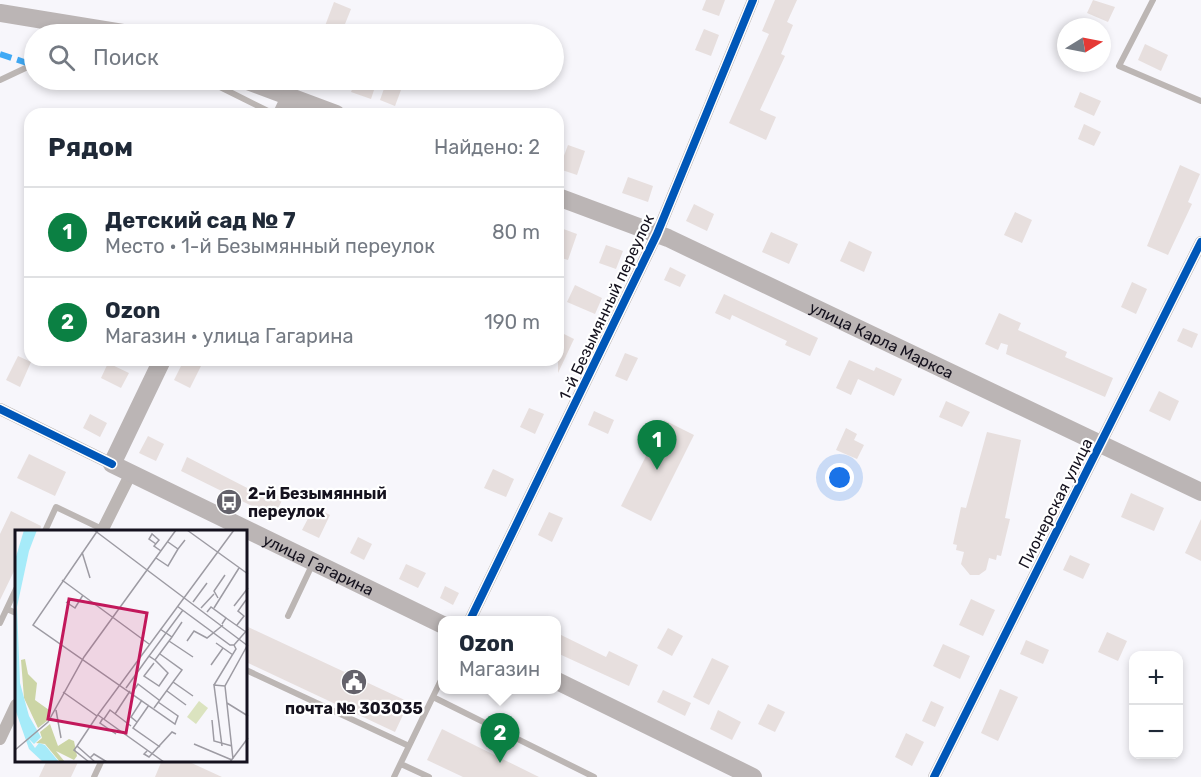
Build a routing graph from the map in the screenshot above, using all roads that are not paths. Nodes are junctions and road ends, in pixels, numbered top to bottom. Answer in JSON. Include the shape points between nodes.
{"nodes":[{"id":1,"x":753,"y":0,"type":"edge"},
{"id":2,"x":1153,"y":0,"type":"edge"},
{"id":3,"x":0,"y":13,"type":"edge"},
{"id":4,"x":68,"y":24,"type":"edge"},
{"id":5,"x":24,"y":69,"type":"edge"},
{"id":6,"x":0,"y":80,"type":"edge"},
{"id":7,"x":226,"y":90,"type":"edge"},
{"id":8,"x":271,"y":90,"type":"edge"},
{"id":9,"x":290,"y":97,"type":"junction"},
{"id":10,"x":1201,"y":101,"type":"edge"},
{"id":11,"x":262,"y":108,"type":"edge"},
{"id":12,"x":285,"y":108,"type":"edge"},
{"id":13,"x":320,"y":108,"type":"edge"},
{"id":14,"x":564,"y":199,"type":"edge"},
{"id":15,"x":657,"y":234,"type":"junction"},
{"id":16,"x":1201,"y":242,"type":"edge"},
{"id":17,"x":159,"y":366,"type":"edge"},
{"id":18,"x":0,"y":409,"type":"edge"},
{"id":19,"x":1101,"y":442,"type":"junction"},
{"id":20,"x":112,"y":464,"type":"junction"},
{"id":21,"x":131,"y":473,"type":"junction"},
{"id":22,"x":1201,"y":492,"type":"edge"},
{"id":23,"x":45,"y":530,"type":"edge"},
{"id":24,"x":103,"y":530,"type":"edge"},
{"id":25,"x":314,"y":562,"type":"junction"},
{"id":26,"x":15,"y":591,"type":"edge"},
{"id":27,"x":7,"y":609,"type":"junction"},
{"id":28,"x":15,"y":613,"type":"edge"},
{"id":29,"x":288,"y":616,"type":"dead end"},
{"id":30,"x":472,"y":616,"type":"edge"},
{"id":31,"x":0,"y":623,"type":"edge"},
{"id":32,"x":438,"y":624,"type":"edge"},
{"id":33,"x":248,"y":671,"type":"edge"},
{"id":34,"x":561,"y":683,"type":"edge"},
{"id":35,"x":438,"y":686,"type":"edge"},
{"id":36,"x":433,"y":697,"type":"junction"},
{"id":37,"x":15,"y":707,"type":"edge"},
{"id":38,"x":0,"y":739,"type":"edge"},
{"id":39,"x":409,"y":746,"type":"junction"},
{"id":40,"x":101,"y":762,"type":"edge"},
{"id":41,"x":400,"y":764,"type":"junction"},
{"id":42,"x":94,"y":777,"type":"edge"},
{"id":43,"x":394,"y":777,"type":"edge"},
{"id":44,"x":429,"y":777,"type":"edge"},
{"id":45,"x":594,"y":777,"type":"edge"},
{"id":46,"x":753,"y":777,"type":"edge"},
{"id":47,"x":934,"y":777,"type":"edge"}],
"edges":[{"from":1,"to":15,"type":"street","name":"1-й Безымянный переулок"},
{"from":2,"to":10,"type":"lane","via":[[1119,66]]},
{"from":3,"to":4,"type":"main road"},
{"from":5,"to":6,"type":"lane"},
{"from":7,"to":11,"type":"lane"},
{"from":8,"to":9,"type":"main road"},
{"from":9,"to":12,"type":"main road"},
{"from":9,"to":13,"type":"main road"},
{"from":14,"to":15,"type":"main road","name":"улица Карла Маркса"},
{"from":15,"to":19,"type":"main road","name":"улица Карла Маркса"},
{"from":15,"to":30,"type":"street","name":"1-й Безымянный переулок"},
{"from":16,"to":19,"type":"street","name":"Пионерская улица"},
{"from":17,"to":20,"type":"main road"},
{"from":18,"to":20,"type":"street","name":"улица Гагарина"},
{"from":19,"to":22,"type":"main road","name":"улица Карла Маркса"},
{"from":19,"to":47,"type":"street","name":"Пионерская улица"},
{"from":20,"to":21,"type":"main road","name":"улица Гагарина"},
{"from":21,"to":24,"type":"street"},
{"from":21,"to":25,"type":"main road","name":"улица Гагарина"},
{"from":23,"to":24,"type":"lane","via":[[56,507]]},
{"from":25,"to":29,"type":"lane"},
{"from":25,"to":32,"type":"main road","name":"улица Гагарина"},
{"from":26,"to":27,"type":"lane"},
{"from":27,"to":28,"type":"lane"},
{"from":27,"to":31,"type":"lane"},
{"from":33,"to":39,"type":"lane"},
{"from":34,"to":46,"type":"main road"},
{"from":35,"to":36,"type":"lane"},
{"from":36,"to":39,"type":"lane"},
{"from":36,"to":45,"type":"lane"},
{"from":37,"to":38,"type":"street"},
{"from":39,"to":41,"type":"lane"},
{"from":40,"to":42,"type":"lane"},
{"from":41,"to":43,"type":"lane"},
{"from":41,"to":44,"type":"lane"}]}
